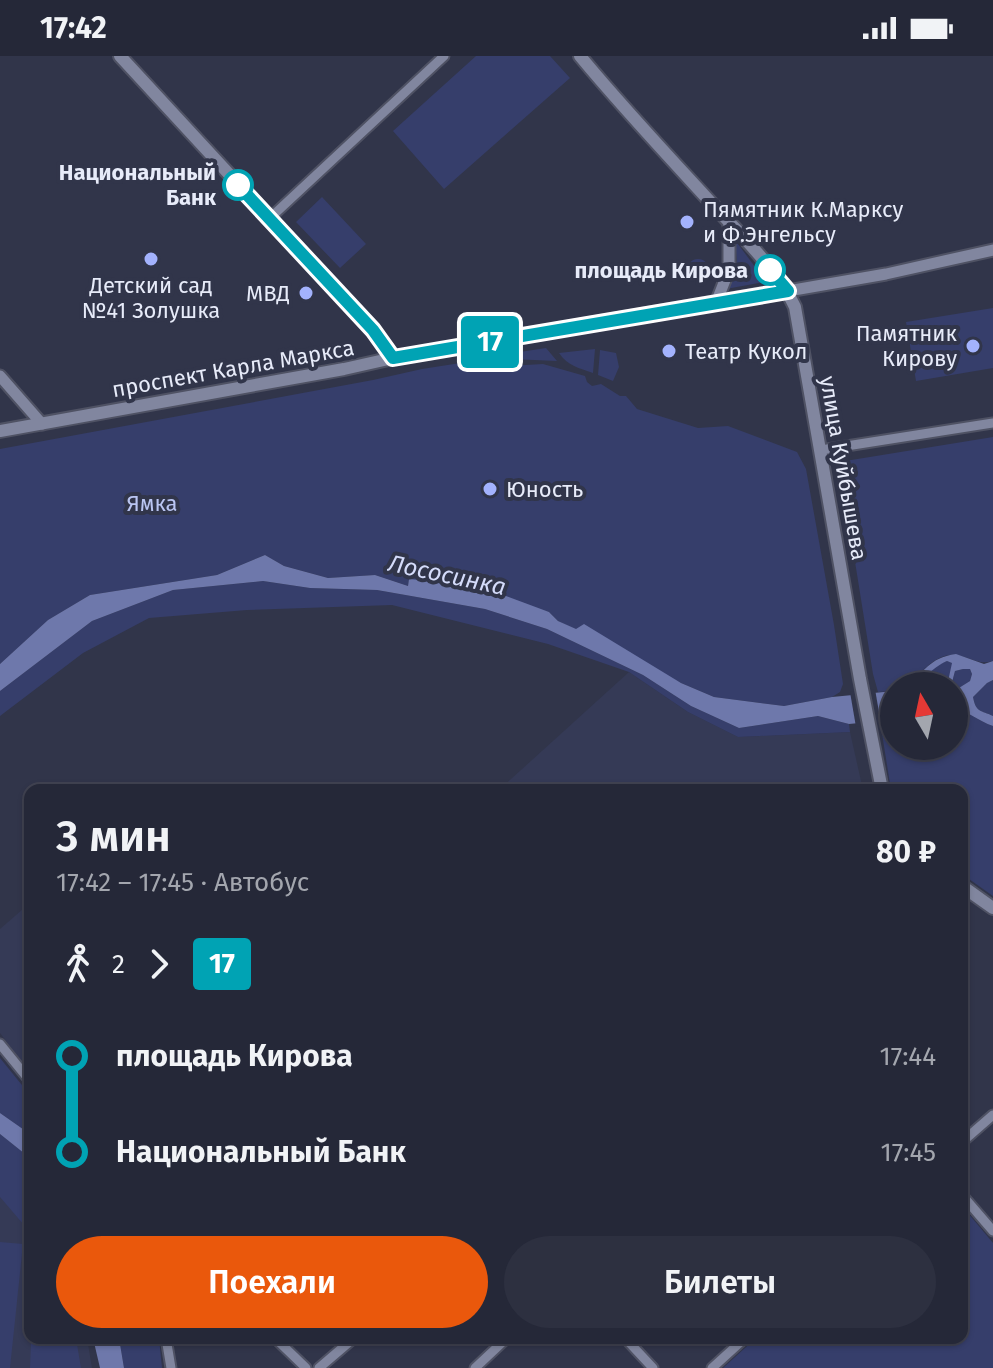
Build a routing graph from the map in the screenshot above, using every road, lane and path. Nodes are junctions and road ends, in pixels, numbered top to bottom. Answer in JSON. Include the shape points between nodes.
{"nodes":[{"id":1,"x":120,"y":56,"type":"edge"},
{"id":2,"x":444,"y":56,"type":"edge"},
{"id":3,"x":580,"y":56,"type":"edge"},
{"id":4,"x":269,"y":219,"type":"junction"},
{"id":5,"x":729,"y":222,"type":"junction"},
{"id":6,"x":993,"y":250,"type":"edge"},
{"id":7,"x":788,"y":291,"type":"junction"},
{"id":8,"x":716,"y":303,"type":"junction"},
{"id":9,"x":393,"y":358,"type":"junction"},
{"id":10,"x":0,"y":376,"type":"edge"},
{"id":11,"x":993,"y":423,"type":"edge"},
{"id":12,"x":42,"y":424,"type":"junction"},
{"id":13,"x":0,"y":431,"type":"edge"},
{"id":14,"x":821,"y":450,"type":"junction"},
{"id":15,"x":881,"y":784,"type":"edge"},
{"id":16,"x":968,"y":890,"type":"edge"},
{"id":17,"x":993,"y":908,"type":"edge"},
{"id":18,"x":0,"y":1044,"type":"edge"},
{"id":19,"x":24,"y":1074,"type":"edge"},
{"id":20,"x":993,"y":1115,"type":"edge"},
{"id":21,"x":968,"y":1137,"type":"edge"},
{"id":22,"x":968,"y":1202,"type":"edge"},
{"id":23,"x":993,"y":1231,"type":"edge"},
{"id":24,"x":167,"y":1344,"type":"edge"},
{"id":25,"x":281,"y":1344,"type":"edge"},
{"id":26,"x":347,"y":1344,"type":"edge"},
{"id":27,"x":501,"y":1344,"type":"edge"},
{"id":28,"x":631,"y":1344,"type":"edge"},
{"id":29,"x":738,"y":1344,"type":"edge"},
{"id":30,"x":171,"y":1368,"type":"edge"},
{"id":31,"x":306,"y":1368,"type":"edge"},
{"id":32,"x":319,"y":1368,"type":"edge"},
{"id":33,"x":475,"y":1368,"type":"edge"},
{"id":34,"x":653,"y":1368,"type":"edge"},
{"id":35,"x":712,"y":1368,"type":"edge"}],
"edges":[{"from":1,"to":4,"type":"main road"},
{"from":2,"to":4,"type":"street"},
{"from":3,"to":5,"type":"main road","name":"улица Куйбышева"},
{"from":4,"to":9,"type":"main road"},
{"from":5,"to":7,"type":"main road","name":"улица Куйбышева"},
{"from":5,"to":8,"type":"street","via":[[729,270]]},
{"from":6,"to":7,"type":"street","name":"проспект Карла Маркса"},
{"from":7,"to":8,"type":"main road","name":"проспект Карла Маркса"},
{"from":7,"to":14,"type":"main road","name":"улица Куйбышева"},
{"from":8,"to":9,"type":"main road","name":"проспект Карла Маркса"},
{"from":9,"to":12,"type":"main road","name":"проспект Карла Маркса"},
{"from":10,"to":12,"type":"street"},
{"from":11,"to":14,"type":"street"},
{"from":12,"to":13,"type":"main road","name":"проспект Карла Маркса"},
{"from":14,"to":15,"type":"main road","name":"улица Куйбышева"},
{"from":16,"to":17,"type":"main road"},
{"from":18,"to":19,"type":"street"},
{"from":20,"to":21,"type":"street"},
{"from":22,"to":23,"type":"street"},
{"from":24,"to":30,"type":"street"},
{"from":25,"to":31,"type":"street"},
{"from":26,"to":32,"type":"street"},
{"from":27,"to":33,"type":"street"},
{"from":28,"to":34,"type":"street"},
{"from":29,"to":35,"type":"street"}]}
